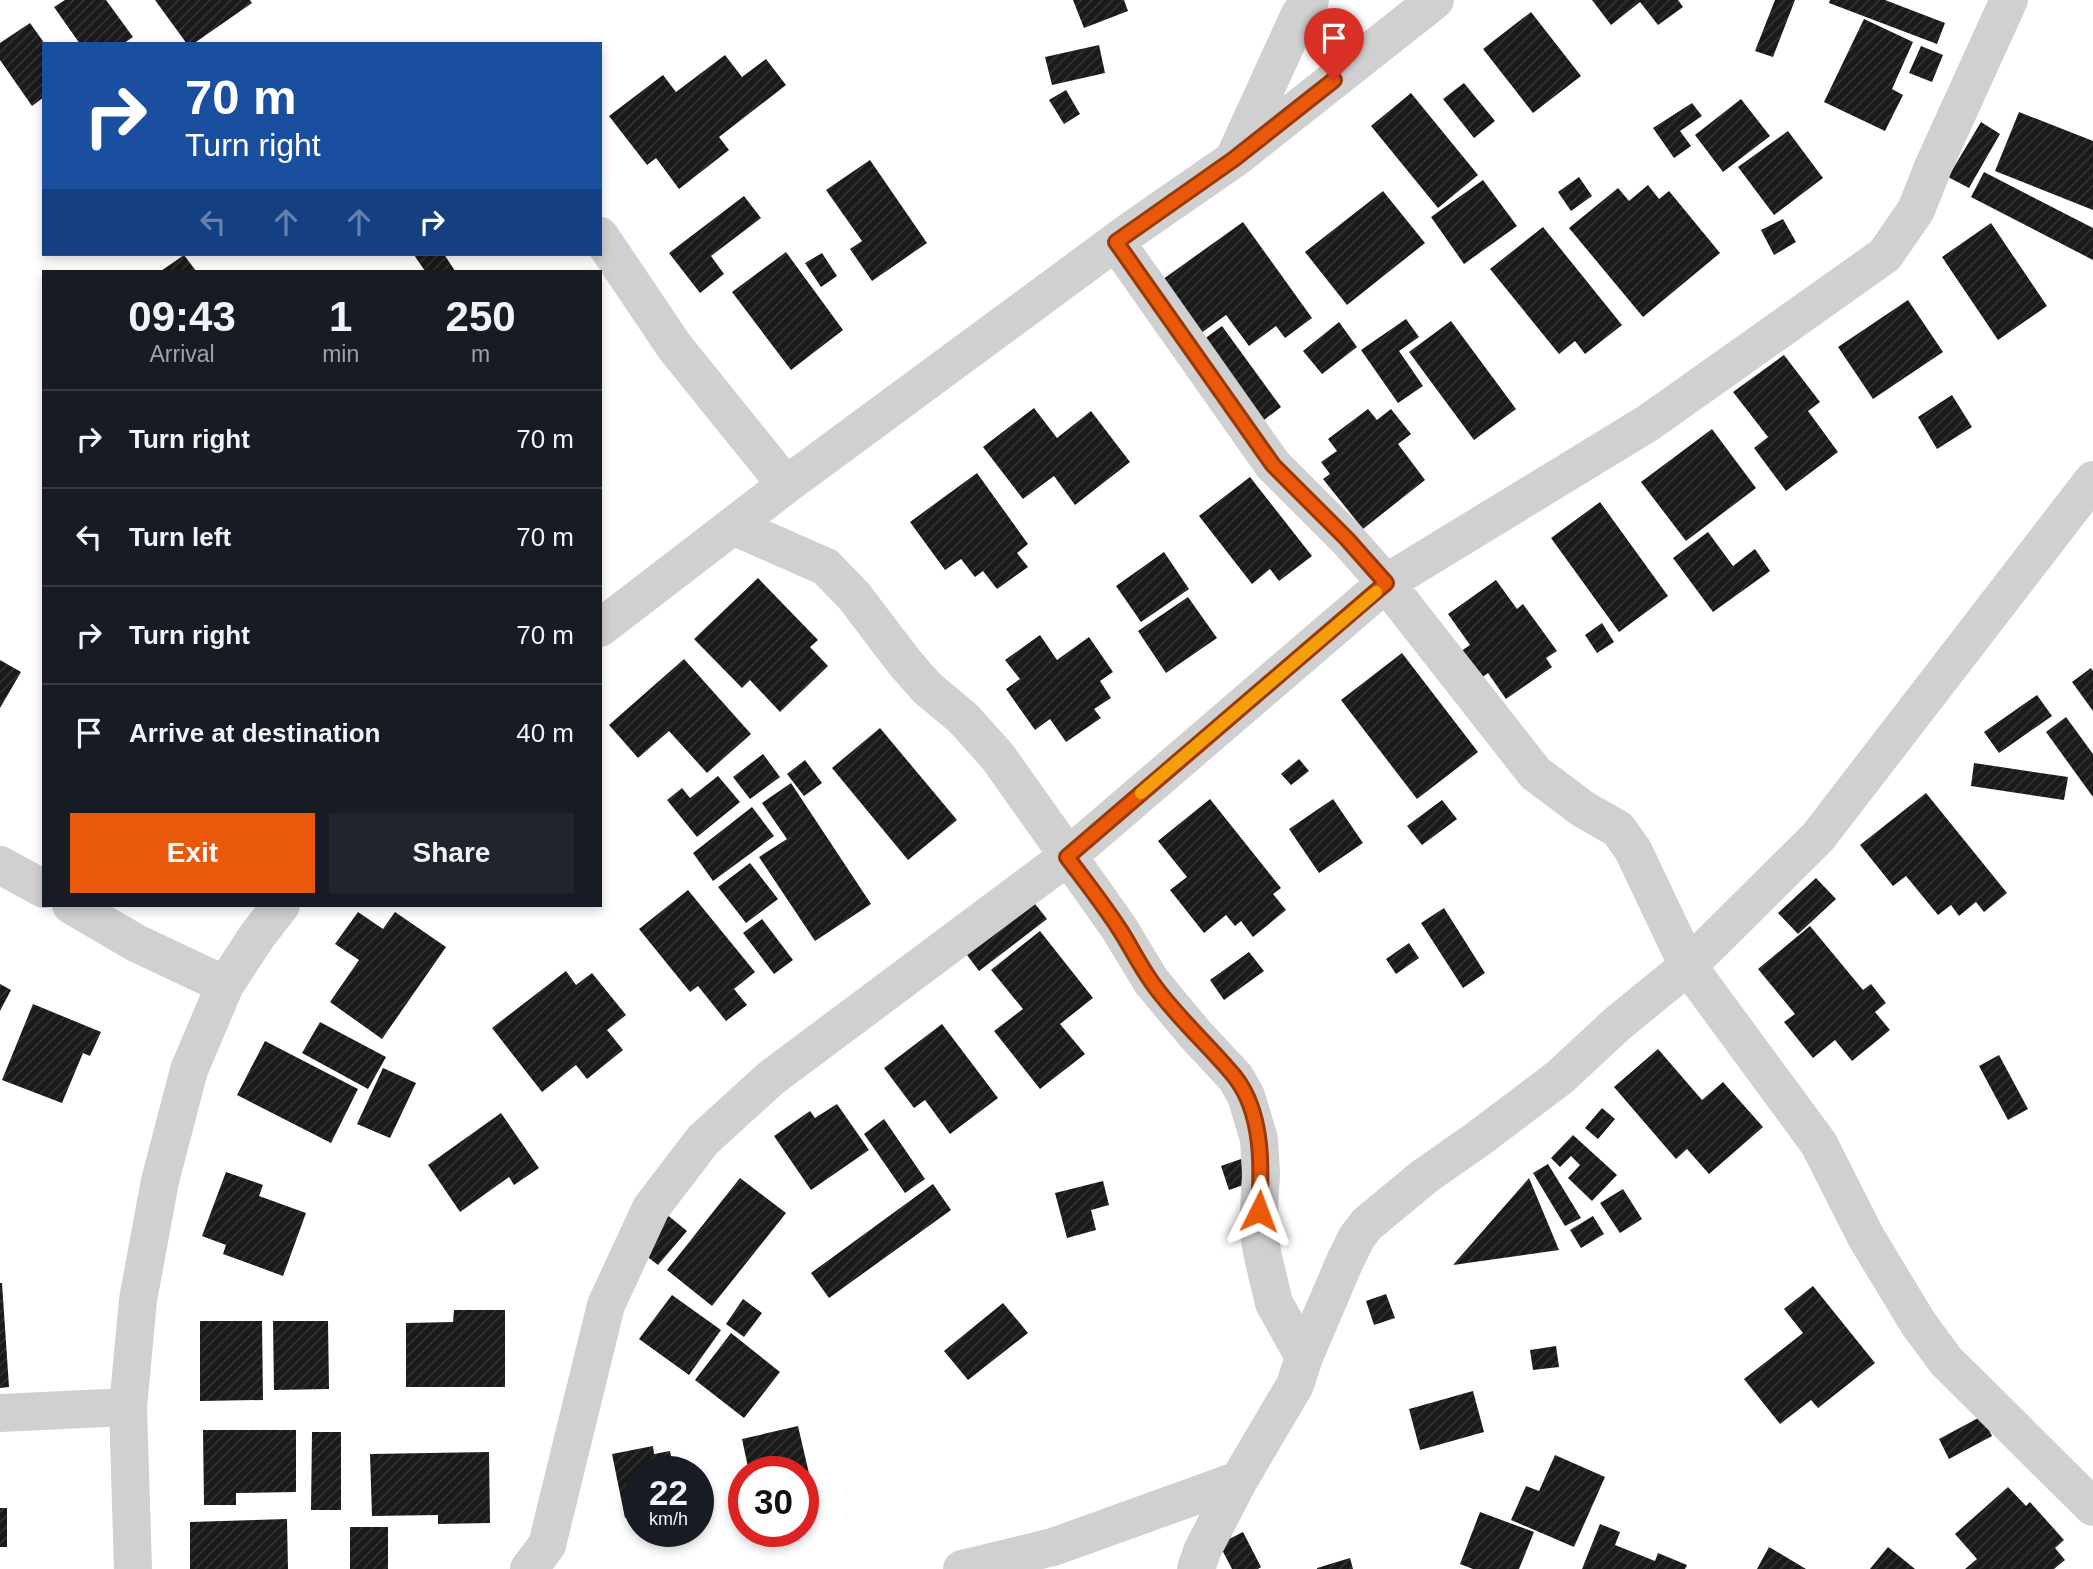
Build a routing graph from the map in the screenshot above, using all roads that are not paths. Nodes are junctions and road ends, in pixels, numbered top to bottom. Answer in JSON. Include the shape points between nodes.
{"nodes":[{"id":1,"x":1310,"y":0,"type":"edge"},
{"id":2,"x":1435,"y":0,"type":"edge"},
{"id":3,"x":2008,"y":0,"type":"edge"},
{"id":4,"x":1234,"y":159,"type":"junction"},
{"id":5,"x":602,"y":239,"type":"edge"},
{"id":6,"x":1116,"y":242,"type":"junction"},
{"id":7,"x":786,"y":485,"type":"junction"},
{"id":8,"x":2090,"y":494,"type":"edge"},
{"id":9,"x":733,"y":526,"type":"junction"},
{"id":10,"x":1386,"y":583,"type":"junction"},
{"id":11,"x":602,"y":626,"type":"edge"},
{"id":12,"x":1067,"y":857,"type":"junction"},
{"id":13,"x":0,"y":865,"type":"edge"},
{"id":14,"x":42,"y":888,"type":"edge"},
{"id":15,"x":74,"y":907,"type":"edge"},
{"id":16,"x":279,"y":907,"type":"edge"},
{"id":17,"x":1688,"y":966,"type":"junction"},
{"id":18,"x":225,"y":985,"type":"junction"},
{"id":19,"x":1304,"y":1357,"type":"junction"},
{"id":20,"x":128,"y":1407,"type":"junction"},
{"id":21,"x":0,"y":1413,"type":"edge"},
{"id":22,"x":1239,"y":1480,"type":"junction"},
{"id":23,"x":2093,"y":1507,"type":"edge"},
{"id":24,"x":133,"y":1569,"type":"edge"},
{"id":25,"x":529,"y":1569,"type":"edge"},
{"id":26,"x":962,"y":1569,"type":"edge"},
{"id":27,"x":1196,"y":1569,"type":"edge"}],
"edges":[{"from":1,"to":4,"type":"street"},
{"from":2,"to":4,"type":"street"},
{"from":3,"to":10,"type":"street","via":[[1916,211],[1885,255],[1648,423]]},
{"from":4,"to":6,"type":"street"},
{"from":5,"to":7,"type":"street","via":[[674,346]]},
{"from":6,"to":7,"type":"street"},
{"from":6,"to":10,"type":"street","via":[[1273,465]]},
{"from":7,"to":9,"type":"street"},
{"from":8,"to":17,"type":"street","via":[[1818,836]]},
{"from":9,"to":11,"type":"street"},
{"from":9,"to":12,"type":"street","via":[[826,567],[927,688],[986,742]]},
{"from":10,"to":12,"type":"street"},
{"from":10,"to":17,"type":"street","via":[[1535,773],[1618,829],[1633,850]]},
{"from":12,"to":19,"type":"street","via":[[1151,981],[1236,1078],[1246,1096],[1259,1139],[1258,1228],[1263,1257],[1274,1303]]},
{"from":12,"to":25,"type":"street","via":[[771,1078],[703,1140],[651,1208],[606,1305],[547,1545]]},
{"from":13,"to":14,"type":"street"},
{"from":15,"to":18,"type":"street","via":[[136,943]]},
{"from":16,"to":18,"type":"street"},
{"from":17,"to":19,"type":"street","via":[[1560,1076],[1367,1224],[1345,1261]]},
{"from":17,"to":23,"type":"street","via":[[1819,1144],[1866,1237],[1946,1361]]},
{"from":18,"to":20,"type":"street","via":[[189,1070],[160,1181],[138,1300]]},
{"from":19,"to":22,"type":"street","via":[[1295,1385]]},
{"from":20,"to":21,"type":"street"},
{"from":20,"to":24,"type":"street"},
{"from":22,"to":26,"type":"street","via":[[1053,1547]]},
{"from":22,"to":27,"type":"street"}]}
